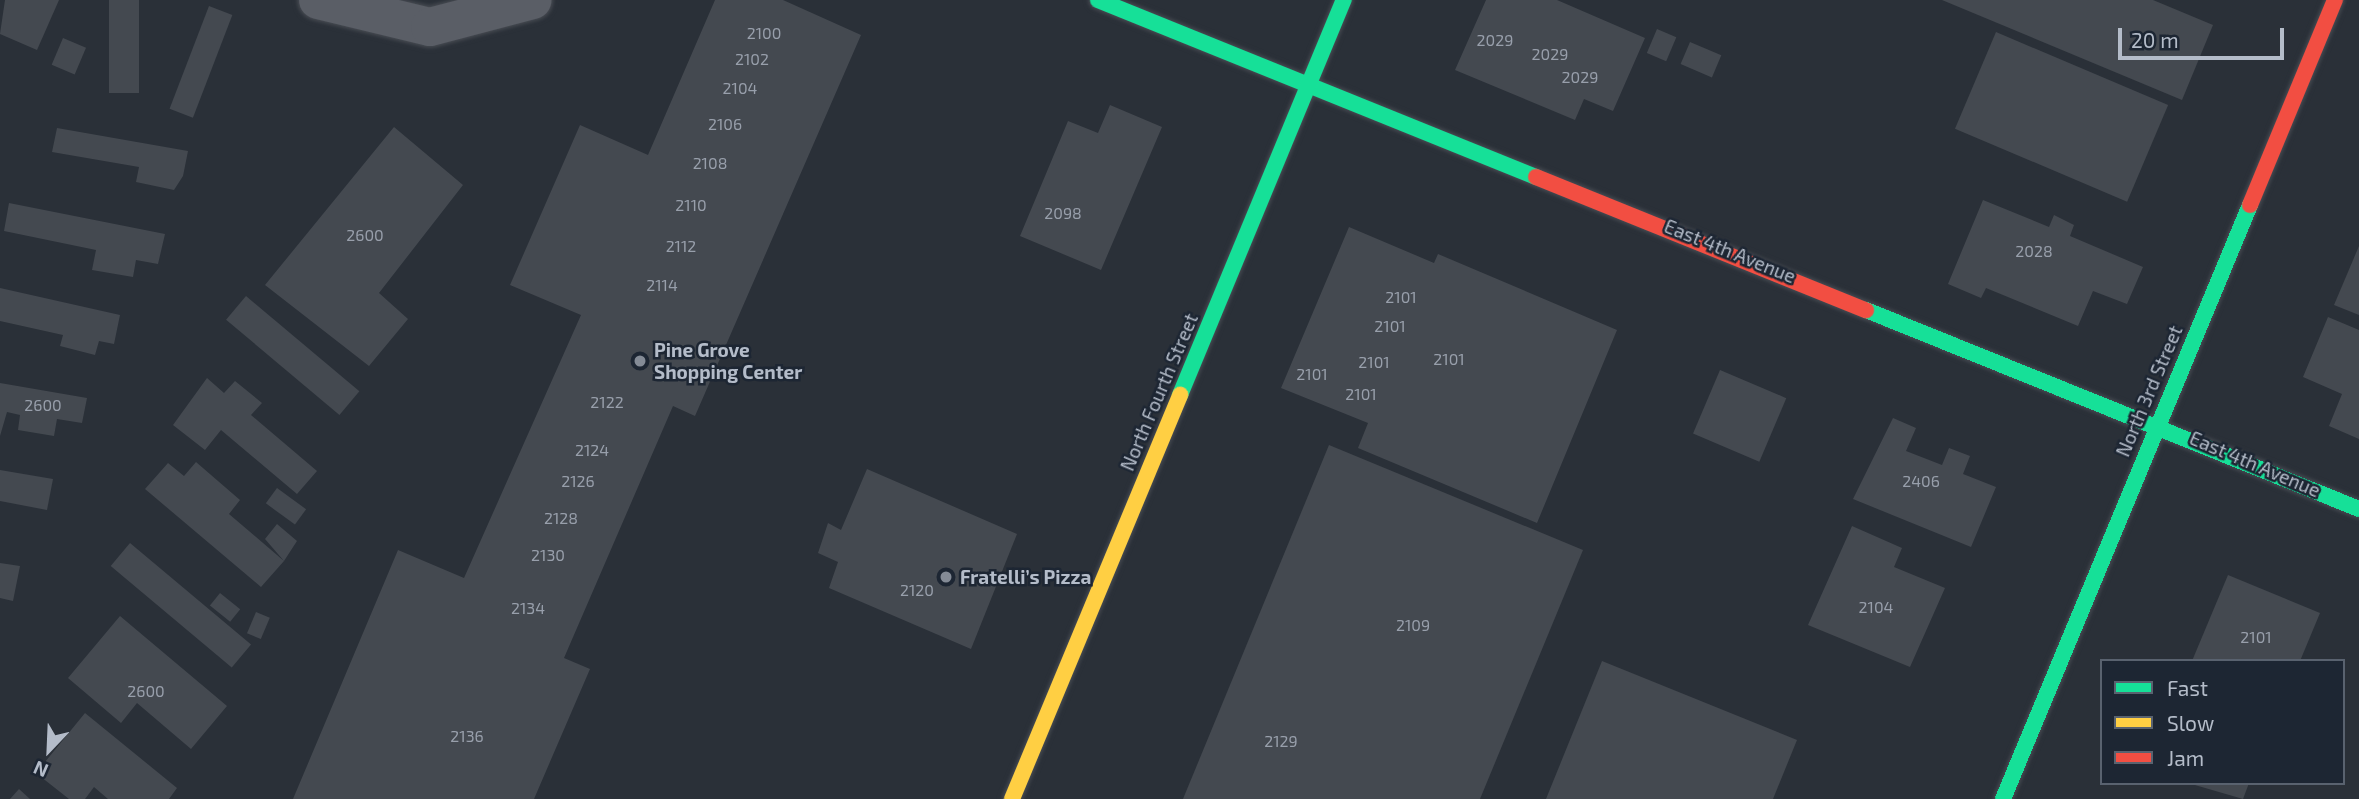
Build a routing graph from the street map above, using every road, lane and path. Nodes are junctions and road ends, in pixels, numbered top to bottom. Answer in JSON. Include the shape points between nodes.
{"nodes":[{"id":1,"x":318,"y":0,"type":"edge"},
{"id":2,"x":533,"y":0,"type":"edge"},
{"id":3,"x":1098,"y":0,"type":"edge"},
{"id":4,"x":1344,"y":0,"type":"edge"},
{"id":5,"x":2335,"y":0,"type":"edge"},
{"id":6,"x":1310,"y":83,"type":"junction"},
{"id":7,"x":2159,"y":423,"type":"junction"},
{"id":8,"x":2359,"y":509,"type":"edge"},
{"id":9,"x":1012,"y":799,"type":"edge"},
{"id":10,"x":2003,"y":799,"type":"edge"}],
"edges":[{"from":1,"to":2,"type":"street","via":[[430,27]]},
{"from":3,"to":6,"type":"street","name":"East 4th Avenue"},
{"from":4,"to":6,"type":"street","name":"North Fourth Street"},
{"from":5,"to":7,"type":"street","name":"North 3rd Street"},
{"from":6,"to":7,"type":"street","name":"East 4th Avenue"},
{"from":6,"to":9,"type":"street","name":"North Fourth Street"},
{"from":7,"to":8,"type":"street","name":"East 4th Avenue"},
{"from":7,"to":10,"type":"street","name":"North 3rd Street"}]}
